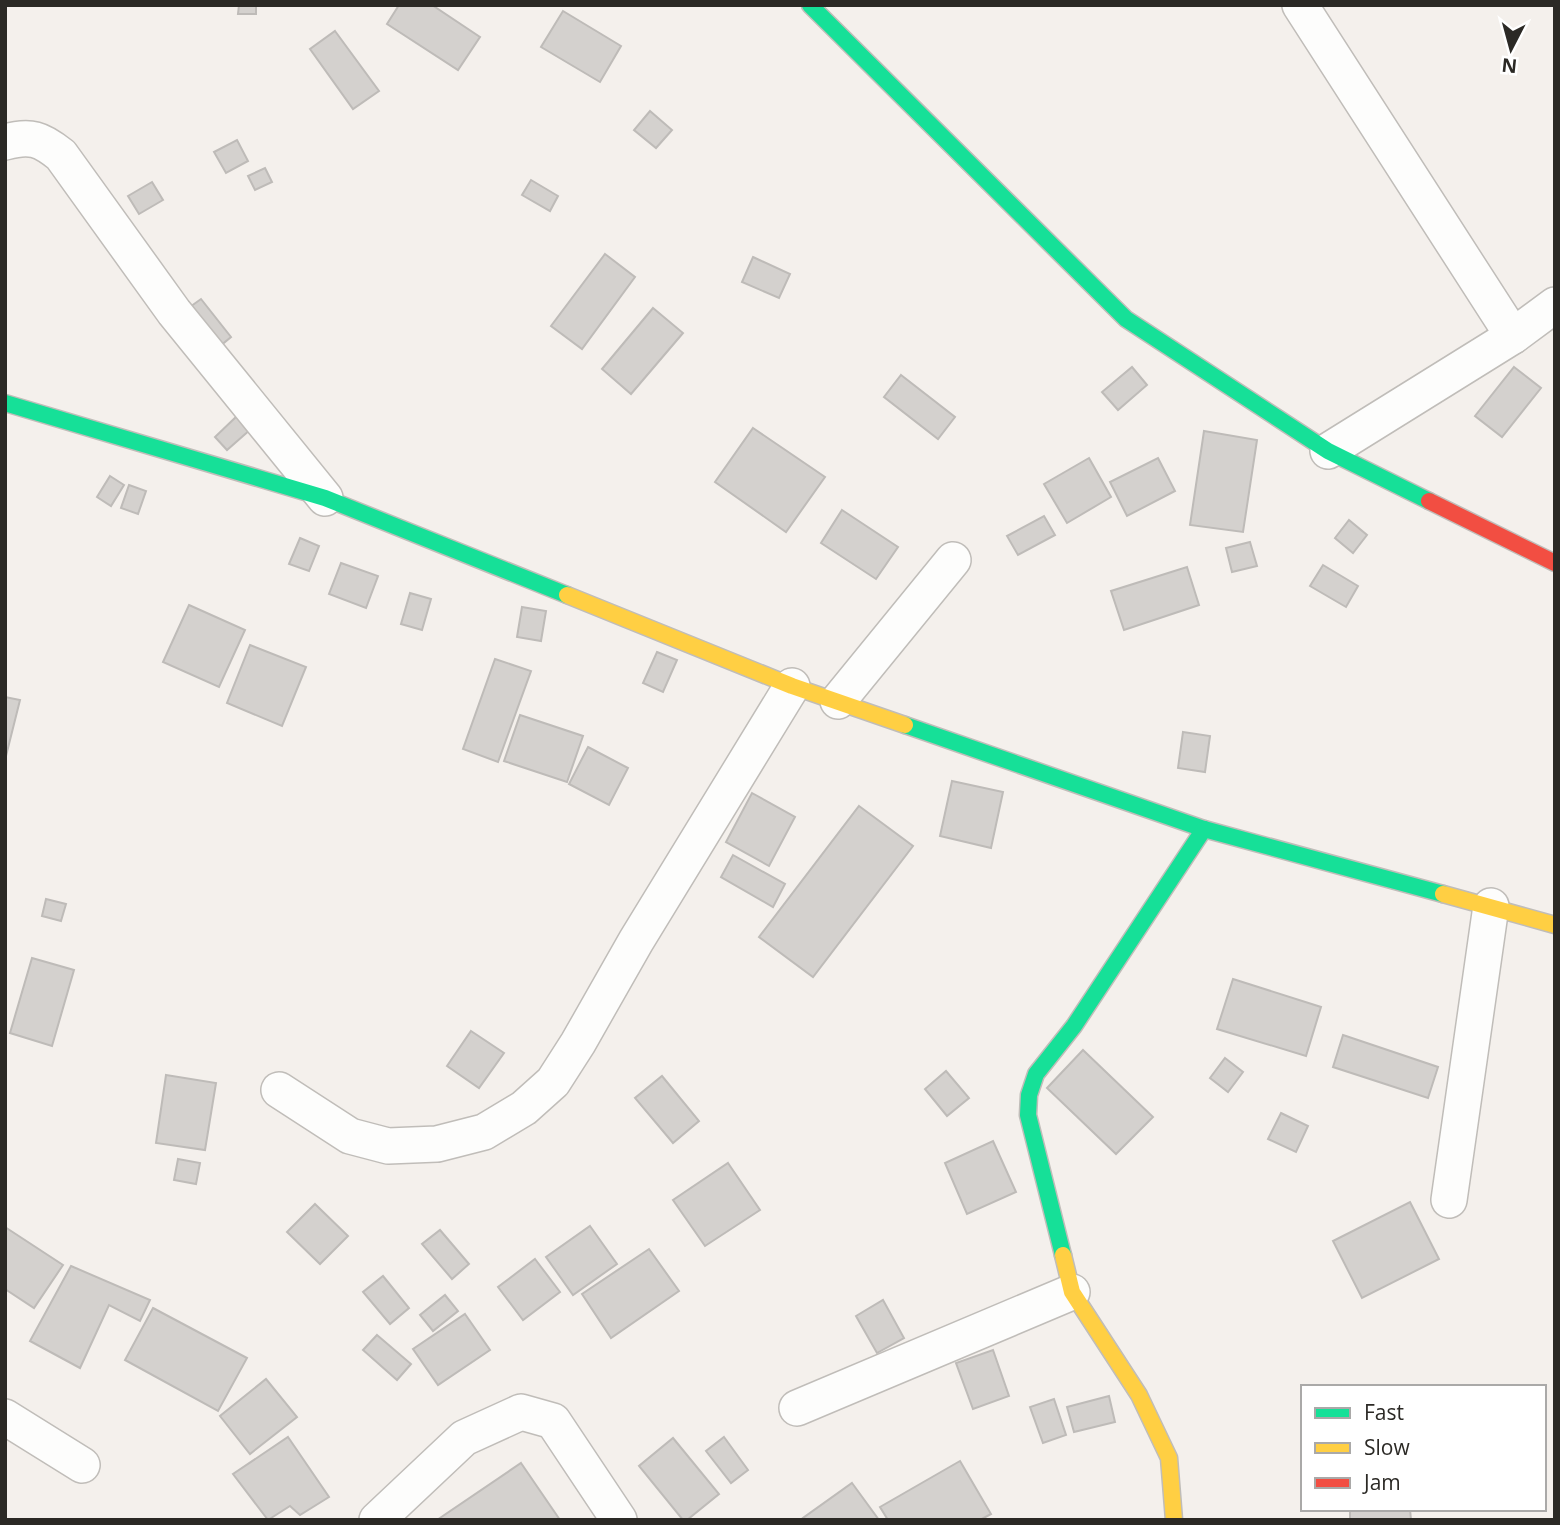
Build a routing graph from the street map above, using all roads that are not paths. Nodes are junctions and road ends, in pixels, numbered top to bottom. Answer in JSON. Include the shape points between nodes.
{"nodes":[{"id":1,"x":810,"y":5,"type":"edge"},
{"id":2,"x":1300,"y":5,"type":"edge"},
{"id":3,"x":5,"y":142,"type":"edge"},
{"id":4,"x":1555,"y":305,"type":"edge"},
{"id":5,"x":1513,"y":336,"type":"junction"},
{"id":6,"x":5,"y":403,"type":"edge"},
{"id":7,"x":1328,"y":451,"type":"junction"},
{"id":8,"x":325,"y":498,"type":"junction"},
{"id":9,"x":953,"y":559,"type":"dead end"},
{"id":10,"x":1555,"y":562,"type":"edge"},
{"id":11,"x":792,"y":686,"type":"junction"},
{"id":12,"x":838,"y":701,"type":"junction"},
{"id":13,"x":1205,"y":829,"type":"junction"},
{"id":14,"x":1491,"y":906,"type":"junction"},
{"id":15,"x":1555,"y":925,"type":"edge"},
{"id":16,"x":279,"y":1090,"type":"dead end"},
{"id":17,"x":1449,"y":1200,"type":"dead end"},
{"id":18,"x":1072,"y":1292,"type":"junction"},
{"id":19,"x":797,"y":1408,"type":"dead end"},
{"id":20,"x":5,"y":1417,"type":"edge"},
{"id":21,"x":82,"y":1465,"type":"dead end"},
{"id":22,"x":377,"y":1520,"type":"edge"},
{"id":23,"x":619,"y":1520,"type":"edge"},
{"id":24,"x":1174,"y":1520,"type":"edge"}],
"edges":[{"from":1,"to":7,"type":"street","via":[[1126,319]]},
{"from":2,"to":5,"type":"street"},
{"from":3,"to":8,"type":"street","via":[[43,141],[61,155],[174,312]]},
{"from":4,"to":5,"type":"street"},
{"from":5,"to":7,"type":"street"},
{"from":6,"to":8,"type":"street"},
{"from":7,"to":10,"type":"street"},
{"from":8,"to":11,"type":"street"},
{"from":9,"to":12,"type":"street"},
{"from":11,"to":12,"type":"street"},
{"from":11,"to":16,"type":"street","via":[[578,1043],[553,1082],[524,1108],[484,1132],[437,1144],[388,1146],[350,1136]]},
{"from":12,"to":13,"type":"street"},
{"from":13,"to":14,"type":"street"},
{"from":13,"to":18,"type":"street","via":[[1032,1084],[1028,1115]]},
{"from":14,"to":15,"type":"street"},
{"from":14,"to":17,"type":"street"},
{"from":18,"to":19,"type":"street"},
{"from":18,"to":24,"type":"street","via":[[1139,1395],[1169,1458]]},
{"from":20,"to":21,"type":"street"},
{"from":22,"to":23,"type":"street","via":[[464,1438],[521,1412],[553,1421]]}]}
